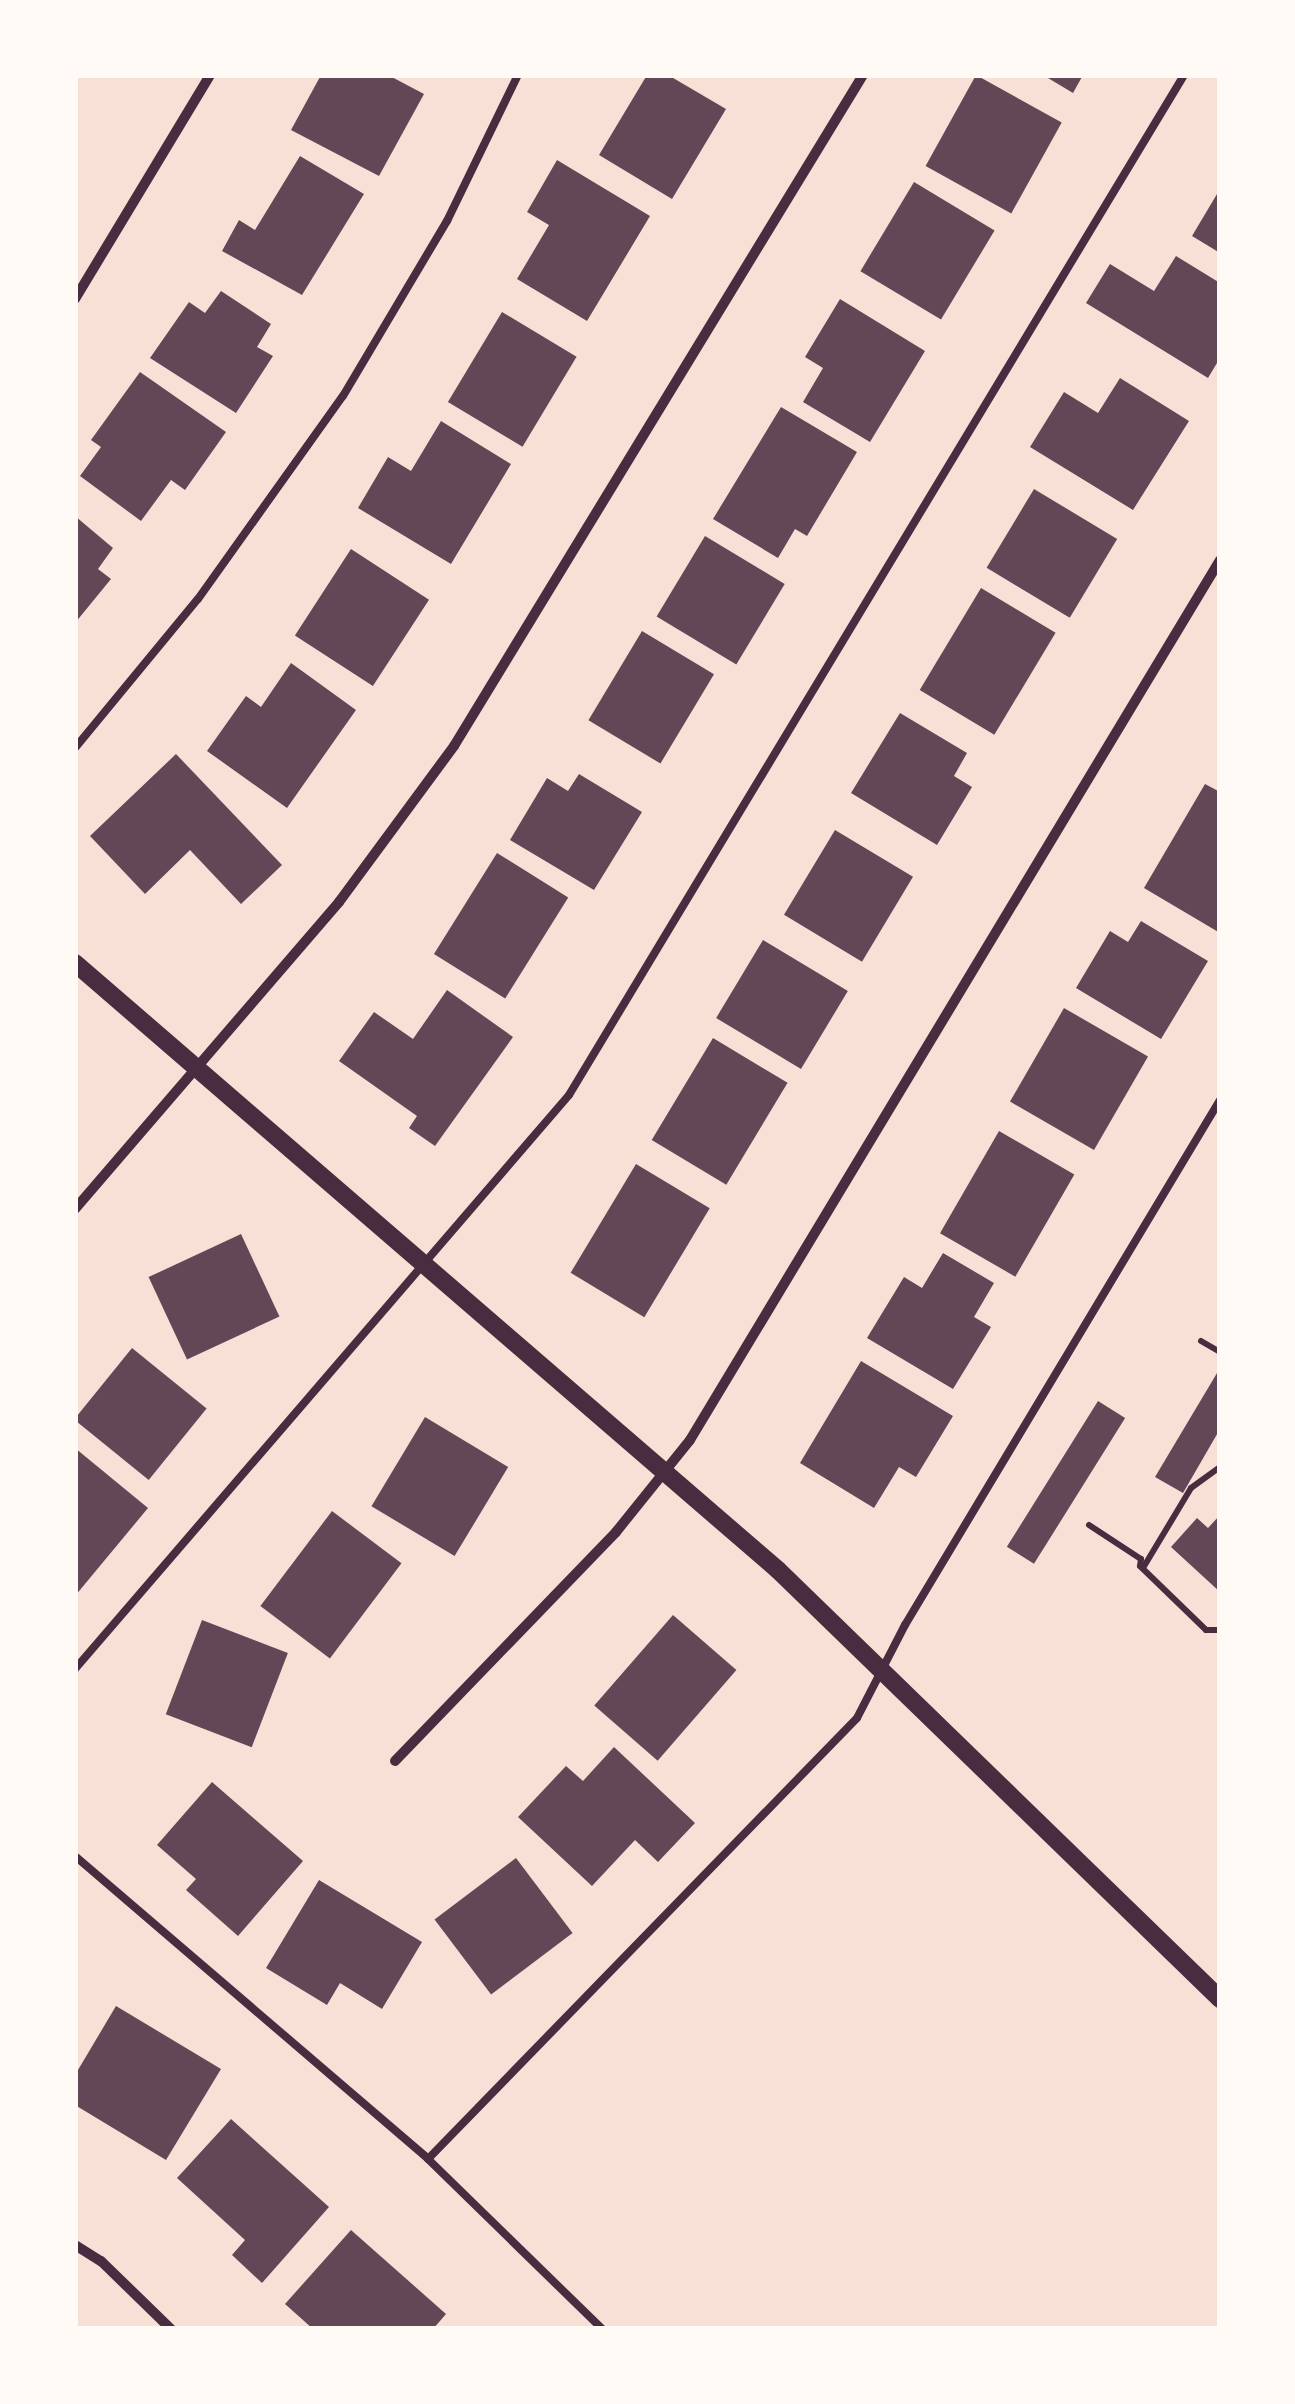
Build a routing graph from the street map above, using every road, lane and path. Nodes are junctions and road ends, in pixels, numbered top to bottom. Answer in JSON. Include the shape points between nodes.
{"nodes":[{"id":1,"x":210,"y":75,"type":"edge"},
{"id":2,"x":518,"y":75,"type":"edge"},
{"id":3,"x":863,"y":75,"type":"edge"},
{"id":4,"x":1184,"y":75,"type":"edge"},
{"id":5,"x":75,"y":298,"type":"edge"},
{"id":6,"x":1220,"y":560,"type":"edge"},
{"id":7,"x":75,"y":748,"type":"edge"},
{"id":8,"x":75,"y":963,"type":"edge"},
{"id":9,"x":198,"y":1068,"type":"junction"},
{"id":10,"x":1220,"y":1100,"type":"edge"},
{"id":11,"x":75,"y":1209,"type":"edge"},
{"id":12,"x":426,"y":1266,"type":"junction"},
{"id":13,"x":1201,"y":1342,"type":"dead end"},
{"id":14,"x":1220,"y":1352,"type":"edge"},
{"id":15,"x":1220,"y":1467,"type":"edge"},
{"id":16,"x":667,"y":1472,"type":"junction"},
{"id":17,"x":1089,"y":1525,"type":"dead end"},
{"id":18,"x":1142,"y":1568,"type":"junction"},
{"id":19,"x":1220,"y":1630,"type":"edge"},
{"id":20,"x":75,"y":1669,"type":"edge"},
{"id":21,"x":883,"y":1670,"type":"junction"},
{"id":22,"x":395,"y":1760,"type":"dead end"},
{"id":23,"x":75,"y":1856,"type":"edge"},
{"id":24,"x":1220,"y":1999,"type":"edge"},
{"id":25,"x":428,"y":2159,"type":"junction"},
{"id":26,"x":75,"y":2246,"type":"edge"},
{"id":27,"x":171,"y":2329,"type":"edge"},
{"id":28,"x":602,"y":2329,"type":"edge"}],
"edges":[{"from":1,"to":5,"type":"street"},
{"from":2,"to":7,"type":"lane","via":[[446,221],[343,396],[198,599]]},
{"from":3,"to":9,"type":"street","via":[[454,746],[339,902]]},
{"from":4,"to":12,"type":"lane","via":[[570,1096]]},
{"from":6,"to":16,"type":"street"},
{"from":8,"to":9,"type":"street"},
{"from":9,"to":11,"type":"street"},
{"from":9,"to":12,"type":"street"},
{"from":10,"to":21,"type":"lane"},
{"from":12,"to":16,"type":"street"},
{"from":12,"to":20,"type":"lane"},
{"from":13,"to":14,"type":"path"},
{"from":15,"to":18,"type":"path","via":[[1191,1488]]},
{"from":16,"to":21,"type":"street"},
{"from":16,"to":22,"type":"street"},
{"from":17,"to":18,"type":"path","via":[[1141,1558]]},
{"from":18,"to":19,"type":"path","via":[[1206,1630]]},
{"from":21,"to":24,"type":"street"},
{"from":21,"to":25,"type":"lane","via":[[857,1718]]},
{"from":23,"to":25,"type":"lane"},
{"from":25,"to":28,"type":"lane"},
{"from":26,"to":27,"type":"street","via":[[101,2261]]}]}
